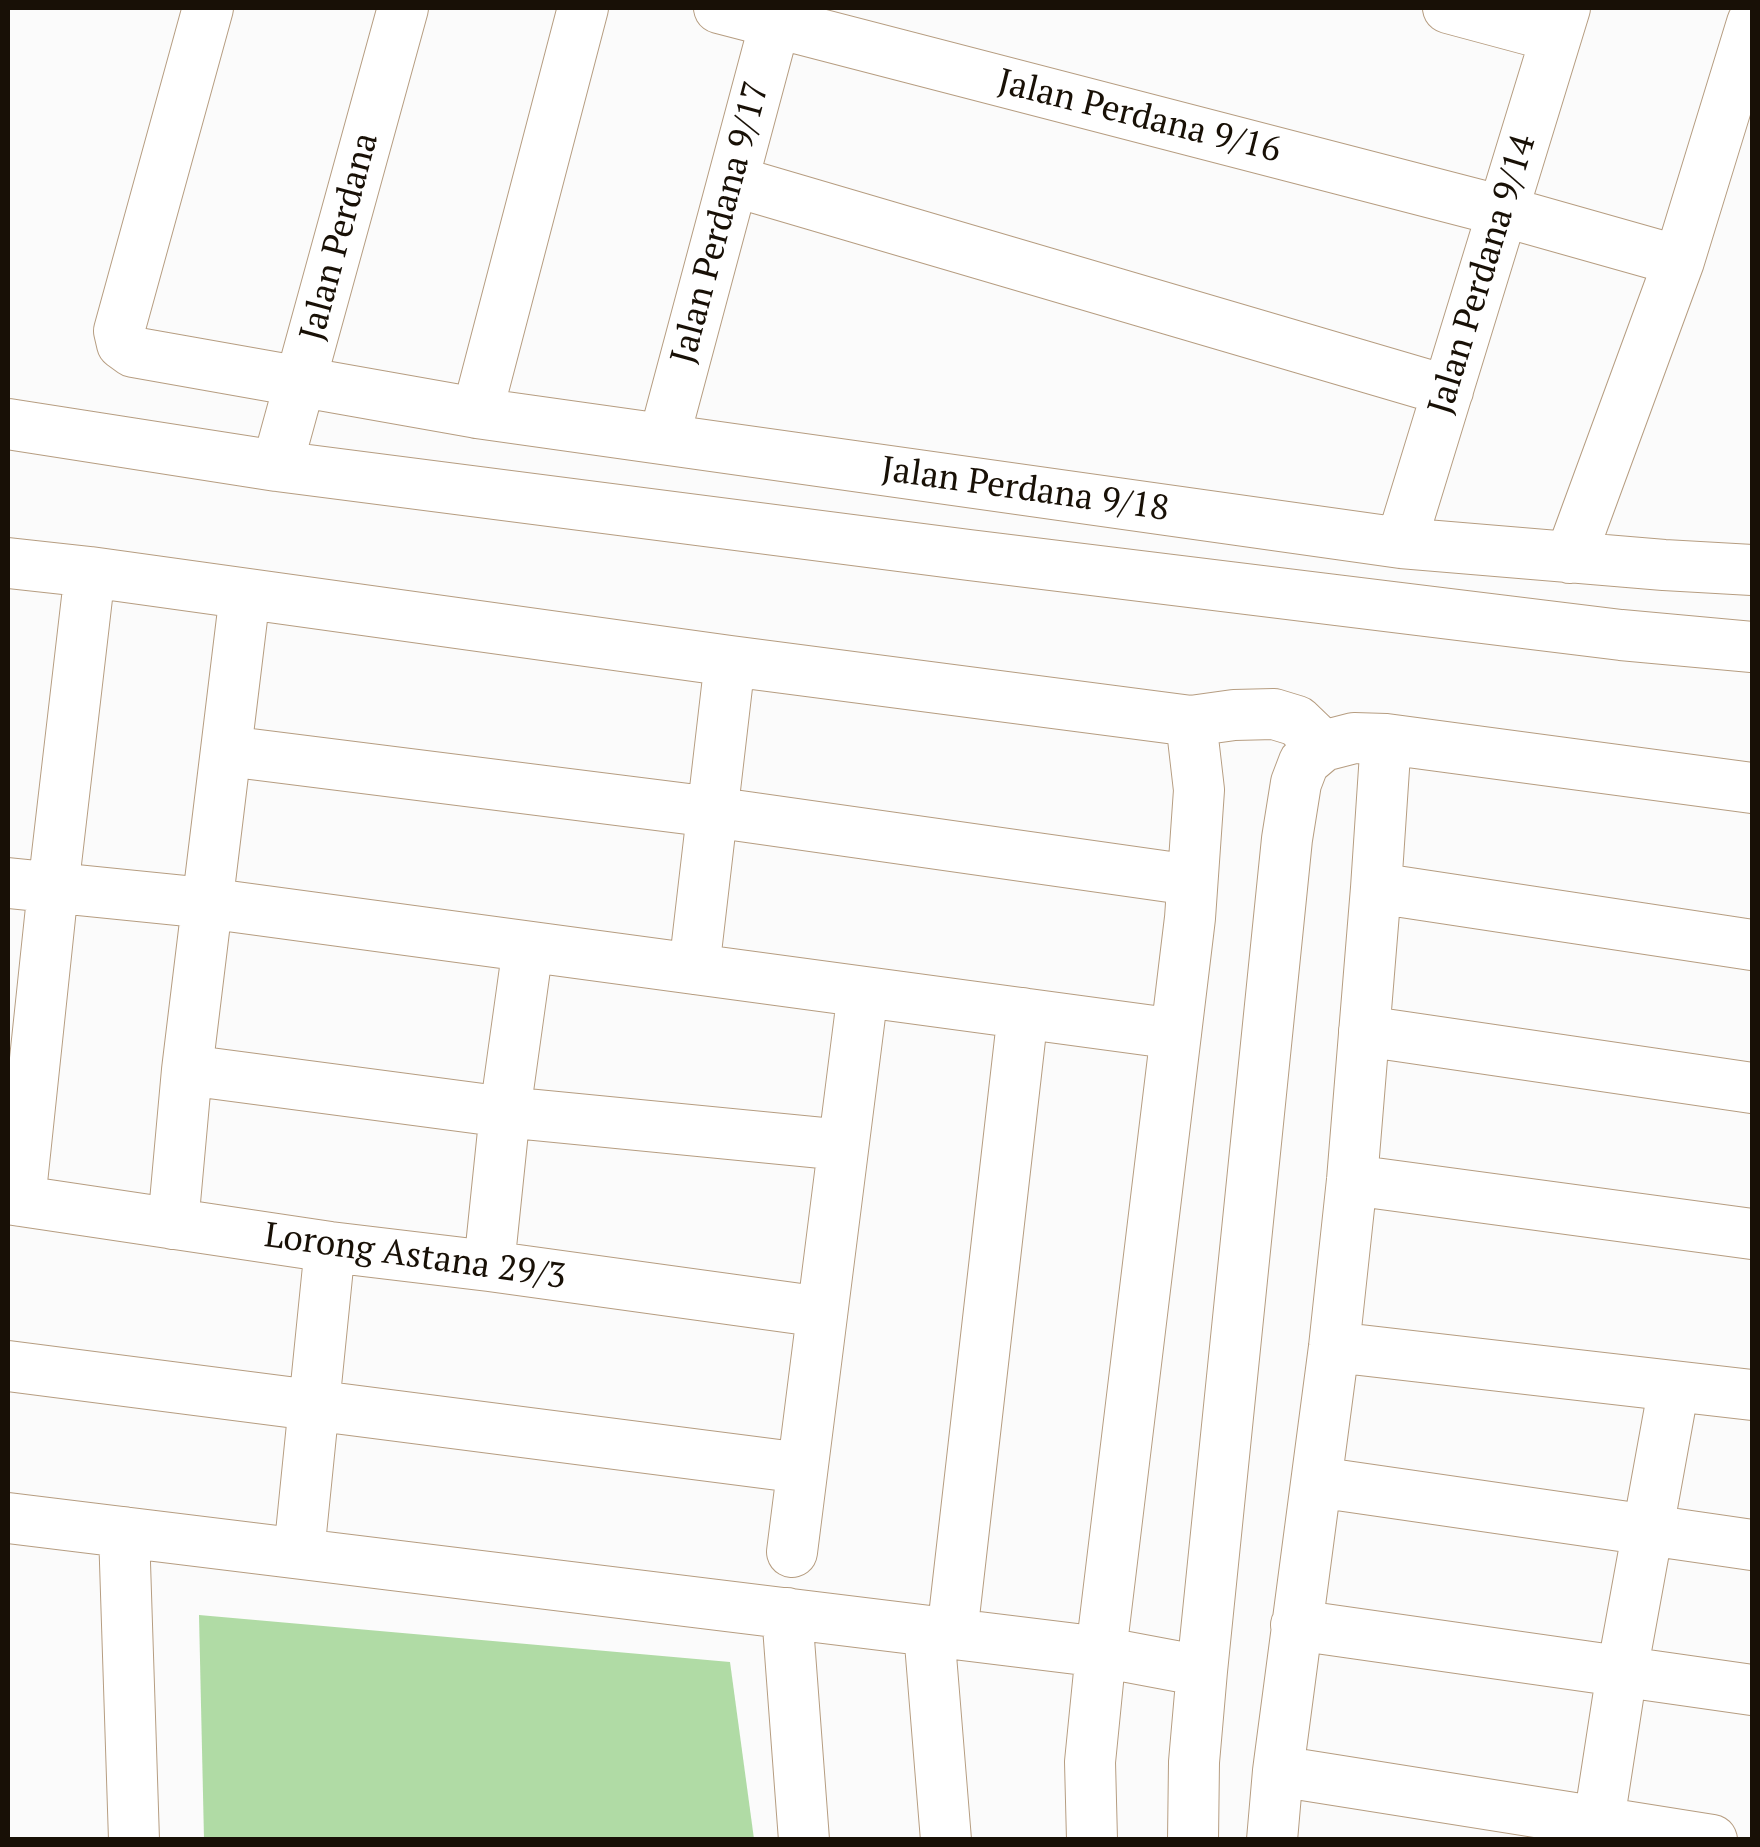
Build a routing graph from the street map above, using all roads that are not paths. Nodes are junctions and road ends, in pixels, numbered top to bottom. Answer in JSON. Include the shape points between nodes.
{"nodes":[{"id":1,"x":208,"y":8,"type":"edge"},
{"id":2,"x":403,"y":8,"type":"edge"},
{"id":3,"x":582,"y":8,"type":"edge"},
{"id":4,"x":719,"y":8,"type":"edge"},
{"id":5,"x":1448,"y":8,"type":"edge"},
{"id":6,"x":777,"y":16,"type":"edge"},
{"id":7,"x":1560,"y":22,"type":"edge"},
{"id":8,"x":1752,"y":23,"type":"edge"},
{"id":9,"x":733,"y":181,"type":"junction"},
{"id":10,"x":1502,"y":211,"type":"junction"},
{"id":11,"x":1678,"y":260,"type":"junction"},
{"id":12,"x":301,"y":380,"type":"junction"},
{"id":13,"x":1448,"y":391,"type":"junction"},
{"id":14,"x":477,"y":413,"type":"junction"},
{"id":15,"x":8,"y":424,"type":"edge"},
{"id":16,"x":664,"y":438,"type":"junction"},
{"id":17,"x":278,"y":466,"type":"junction"},
{"id":18,"x":1401,"y":543,"type":"junction"},
{"id":19,"x":1570,"y":558,"type":"junction"},
{"id":20,"x":8,"y":563,"type":"edge"},
{"id":21,"x":1752,"y":570,"type":"edge"},
{"id":22,"x":90,"y":572,"type":"junction"},
{"id":23,"x":245,"y":594,"type":"junction"},
{"id":24,"x":1752,"y":647,"type":"edge"},
{"id":25,"x":730,"y":662,"type":"junction"},
{"id":26,"x":1191,"y":721,"type":"junction"},
{"id":27,"x":1386,"y":739,"type":"junction"},
{"id":28,"x":1323,"y":746,"type":"junction"},
{"id":29,"x":227,"y":751,"type":"junction"},
{"id":30,"x":1752,"y":788,"type":"edge"},
{"id":31,"x":712,"y":812,"type":"junction"},
{"id":32,"x":1192,"y":880,"type":"junction"},
{"id":33,"x":30,"y":886,"type":"edge"},
{"id":34,"x":1376,"y":888,"type":"junction"},
{"id":35,"x":206,"y":903,"type":"junction"},
{"id":36,"x":1752,"y":945,"type":"edge"},
{"id":37,"x":528,"y":946,"type":"junction"},
{"id":38,"x":694,"y":969,"type":"junction"},
{"id":39,"x":863,"y":992,"type":"junction"},
{"id":40,"x":1023,"y":1013,"type":"junction"},
{"id":41,"x":1364,"y":1031,"type":"junction"},
{"id":42,"x":1176,"y":1034,"type":"junction"},
{"id":43,"x":187,"y":1070,"type":"junction"},
{"id":44,"x":1752,"y":1088,"type":"edge"},
{"id":45,"x":505,"y":1112,"type":"junction"},
{"id":46,"x":843,"y":1145,"type":"junction"},
{"id":47,"x":1352,"y":1180,"type":"junction"},
{"id":48,"x":14,"y":1200,"type":"edge"},
{"id":49,"x":174,"y":1224,"type":"junction"},
{"id":50,"x":1752,"y":1234,"type":"edge"},
{"id":51,"x":330,"y":1247,"type":"junction"},
{"id":52,"x":489,"y":1266,"type":"junction"},
{"id":53,"x":822,"y":1312,"type":"junction"},
{"id":54,"x":1334,"y":1347,"type":"junction"},
{"id":55,"x":8,"y":1366,"type":"edge"},
{"id":56,"x":1674,"y":1386,"type":"junction"},
{"id":57,"x":1752,"y":1394,"type":"edge"},
{"id":58,"x":314,"y":1406,"type":"junction"},
{"id":59,"x":802,"y":1468,"type":"junction"},
{"id":60,"x":1316,"y":1482,"type":"junction"},
{"id":61,"x":8,"y":1518,"type":"edge"},
{"id":62,"x":1649,"y":1530,"type":"junction"},
{"id":63,"x":124,"y":1532,"type":"junction"},
{"id":64,"x":1752,"y":1545,"type":"edge"},
{"id":65,"x":792,"y":1552,"type":"dead end"},
{"id":66,"x":299,"y":1554,"type":"junction"},
{"id":67,"x":787,"y":1614,"type":"junction"},
{"id":68,"x":1296,"y":1625,"type":"junction"},
{"id":69,"x":940,"y":1632,"type":"junction"},
{"id":70,"x":1101,"y":1652,"type":"junction"},
{"id":71,"x":1202,"y":1671,"type":"junction"},
{"id":72,"x":1622,"y":1672,"type":"junction"},
{"id":73,"x":1752,"y":1690,"type":"edge"},
{"id":74,"x":1278,"y":1771,"type":"junction"},
{"id":75,"x":1597,"y":1831,"type":"edge"},
{"id":76,"x":134,"y":1840,"type":"edge"},
{"id":77,"x":804,"y":1840,"type":"edge"},
{"id":78,"x":946,"y":1840,"type":"edge"},
{"id":79,"x":1092,"y":1840,"type":"edge"},
{"id":80,"x":1193,"y":1840,"type":"edge"},
{"id":81,"x":1272,"y":1840,"type":"edge"},
{"id":82,"x":1712,"y":1840,"type":"edge"}],
"edges":[{"from":1,"to":12,"type":"street","name":"Jalan Perdana 9/18","via":[[119,331],[122,344],[133,352]]},
{"from":2,"to":12,"type":"street","name":"Jalan Perdana"},
{"from":3,"to":14,"type":"street"},
{"from":4,"to":6,"type":"street","name":"Jalan Perdana 9/16"},
{"from":5,"to":7,"type":"street"},
{"from":6,"to":9,"type":"street","name":"Jalan Perdana 9/17"},
{"from":6,"to":10,"type":"street","name":"Jalan Perdana 9/16"},
{"from":7,"to":10,"type":"street","name":"Jalan Perdana 9/14"},
{"from":8,"to":11,"type":"street"},
{"from":9,"to":13,"type":"street"},
{"from":9,"to":16,"type":"street","name":"Jalan Perdana 9/17"},
{"from":10,"to":11,"type":"street","name":"Jalan Perdana 9/16"},
{"from":10,"to":13,"type":"street","name":"Jalan Perdana 9/14"},
{"from":11,"to":19,"type":"street"},
{"from":12,"to":14,"type":"street","name":"Jalan Perdana 9/18"},
{"from":12,"to":17,"type":"street","name":"Jalan Perdana"},
{"from":13,"to":18,"type":"street","name":"Jalan Perdana 9/14"},
{"from":14,"to":16,"type":"street","name":"Jalan Perdana 9/18"},
{"from":15,"to":17,"type":"street"},
{"from":16,"to":18,"type":"street","name":"Jalan Perdana 9/18"},
{"from":17,"to":24,"type":"street"},
{"from":18,"to":19,"type":"street","name":"Jalan Perdana 9/18"},
{"from":19,"to":21,"type":"street","name":"Jalan Perdana 9/18"},
{"from":20,"to":22,"type":"street"},
{"from":22,"to":23,"type":"street"},
{"from":22,"to":33,"type":"street"},
{"from":23,"to":25,"type":"street"},
{"from":23,"to":29,"type":"street"},
{"from":25,"to":26,"type":"street"},
{"from":25,"to":31,"type":"street"},
{"from":26,"to":28,"type":"street","via":[[1274,714],[1297,722]]},
{"from":26,"to":32,"type":"street","via":[[1199,790]]},
{"from":27,"to":28,"type":"street"},
{"from":27,"to":30,"type":"street"},
{"from":27,"to":34,"type":"street"},
{"from":28,"to":71,"type":"street","via":[[1304,762],[1287,838]]},
{"from":29,"to":31,"type":"street"},
{"from":29,"to":35,"type":"street"},
{"from":31,"to":32,"type":"street"},
{"from":31,"to":38,"type":"street"},
{"from":32,"to":42,"type":"street"},
{"from":33,"to":35,"type":"street"},
{"from":33,"to":48,"type":"street"},
{"from":34,"to":36,"type":"street"},
{"from":34,"to":41,"type":"street"},
{"from":35,"to":37,"type":"street"},
{"from":35,"to":43,"type":"street"},
{"from":37,"to":38,"type":"street"},
{"from":37,"to":45,"type":"street"},
{"from":38,"to":39,"type":"street"},
{"from":39,"to":40,"type":"street"},
{"from":39,"to":46,"type":"street"},
{"from":40,"to":42,"type":"street"},
{"from":40,"to":69,"type":"street"},
{"from":41,"to":44,"type":"street"},
{"from":41,"to":47,"type":"street"},
{"from":42,"to":70,"type":"street"},
{"from":43,"to":45,"type":"street"},
{"from":43,"to":49,"type":"street"},
{"from":45,"to":46,"type":"street"},
{"from":45,"to":52,"type":"street"},
{"from":46,"to":53,"type":"street"},
{"from":47,"to":50,"type":"street"},
{"from":47,"to":54,"type":"street"},
{"from":48,"to":49,"type":"street","name":"Lorong Astana 29/3"},
{"from":49,"to":51,"type":"street","name":"Lorong Astana 29/3"},
{"from":51,"to":52,"type":"street","name":"Lorong Astana 29/3"},
{"from":51,"to":58,"type":"street"},
{"from":52,"to":53,"type":"street","name":"Lorong Astana 29/3"},
{"from":53,"to":59,"type":"street"},
{"from":54,"to":56,"type":"street"},
{"from":54,"to":60,"type":"street"},
{"from":55,"to":58,"type":"street"},
{"from":56,"to":57,"type":"street"},
{"from":56,"to":62,"type":"street"},
{"from":58,"to":59,"type":"street"},
{"from":58,"to":66,"type":"street"},
{"from":59,"to":65,"type":"street"},
{"from":60,"to":62,"type":"street"},
{"from":60,"to":68,"type":"street"},
{"from":61,"to":63,"type":"street"},
{"from":62,"to":64,"type":"street"},
{"from":62,"to":72,"type":"street"},
{"from":63,"to":66,"type":"street"},
{"from":63,"to":76,"type":"street"},
{"from":66,"to":67,"type":"street"},
{"from":67,"to":69,"type":"street"},
{"from":67,"to":77,"type":"street"},
{"from":68,"to":72,"type":"street"},
{"from":68,"to":74,"type":"street"},
{"from":69,"to":70,"type":"street"},
{"from":69,"to":78,"type":"street"},
{"from":70,"to":71,"type":"street"},
{"from":70,"to":79,"type":"street","via":[[1090,1762]]},
{"from":71,"to":80,"type":"street"},
{"from":72,"to":73,"type":"street"},
{"from":72,"to":75,"type":"street"},
{"from":74,"to":75,"type":"street"},
{"from":74,"to":81,"type":"street"},
{"from":75,"to":82,"type":"street"}]}
